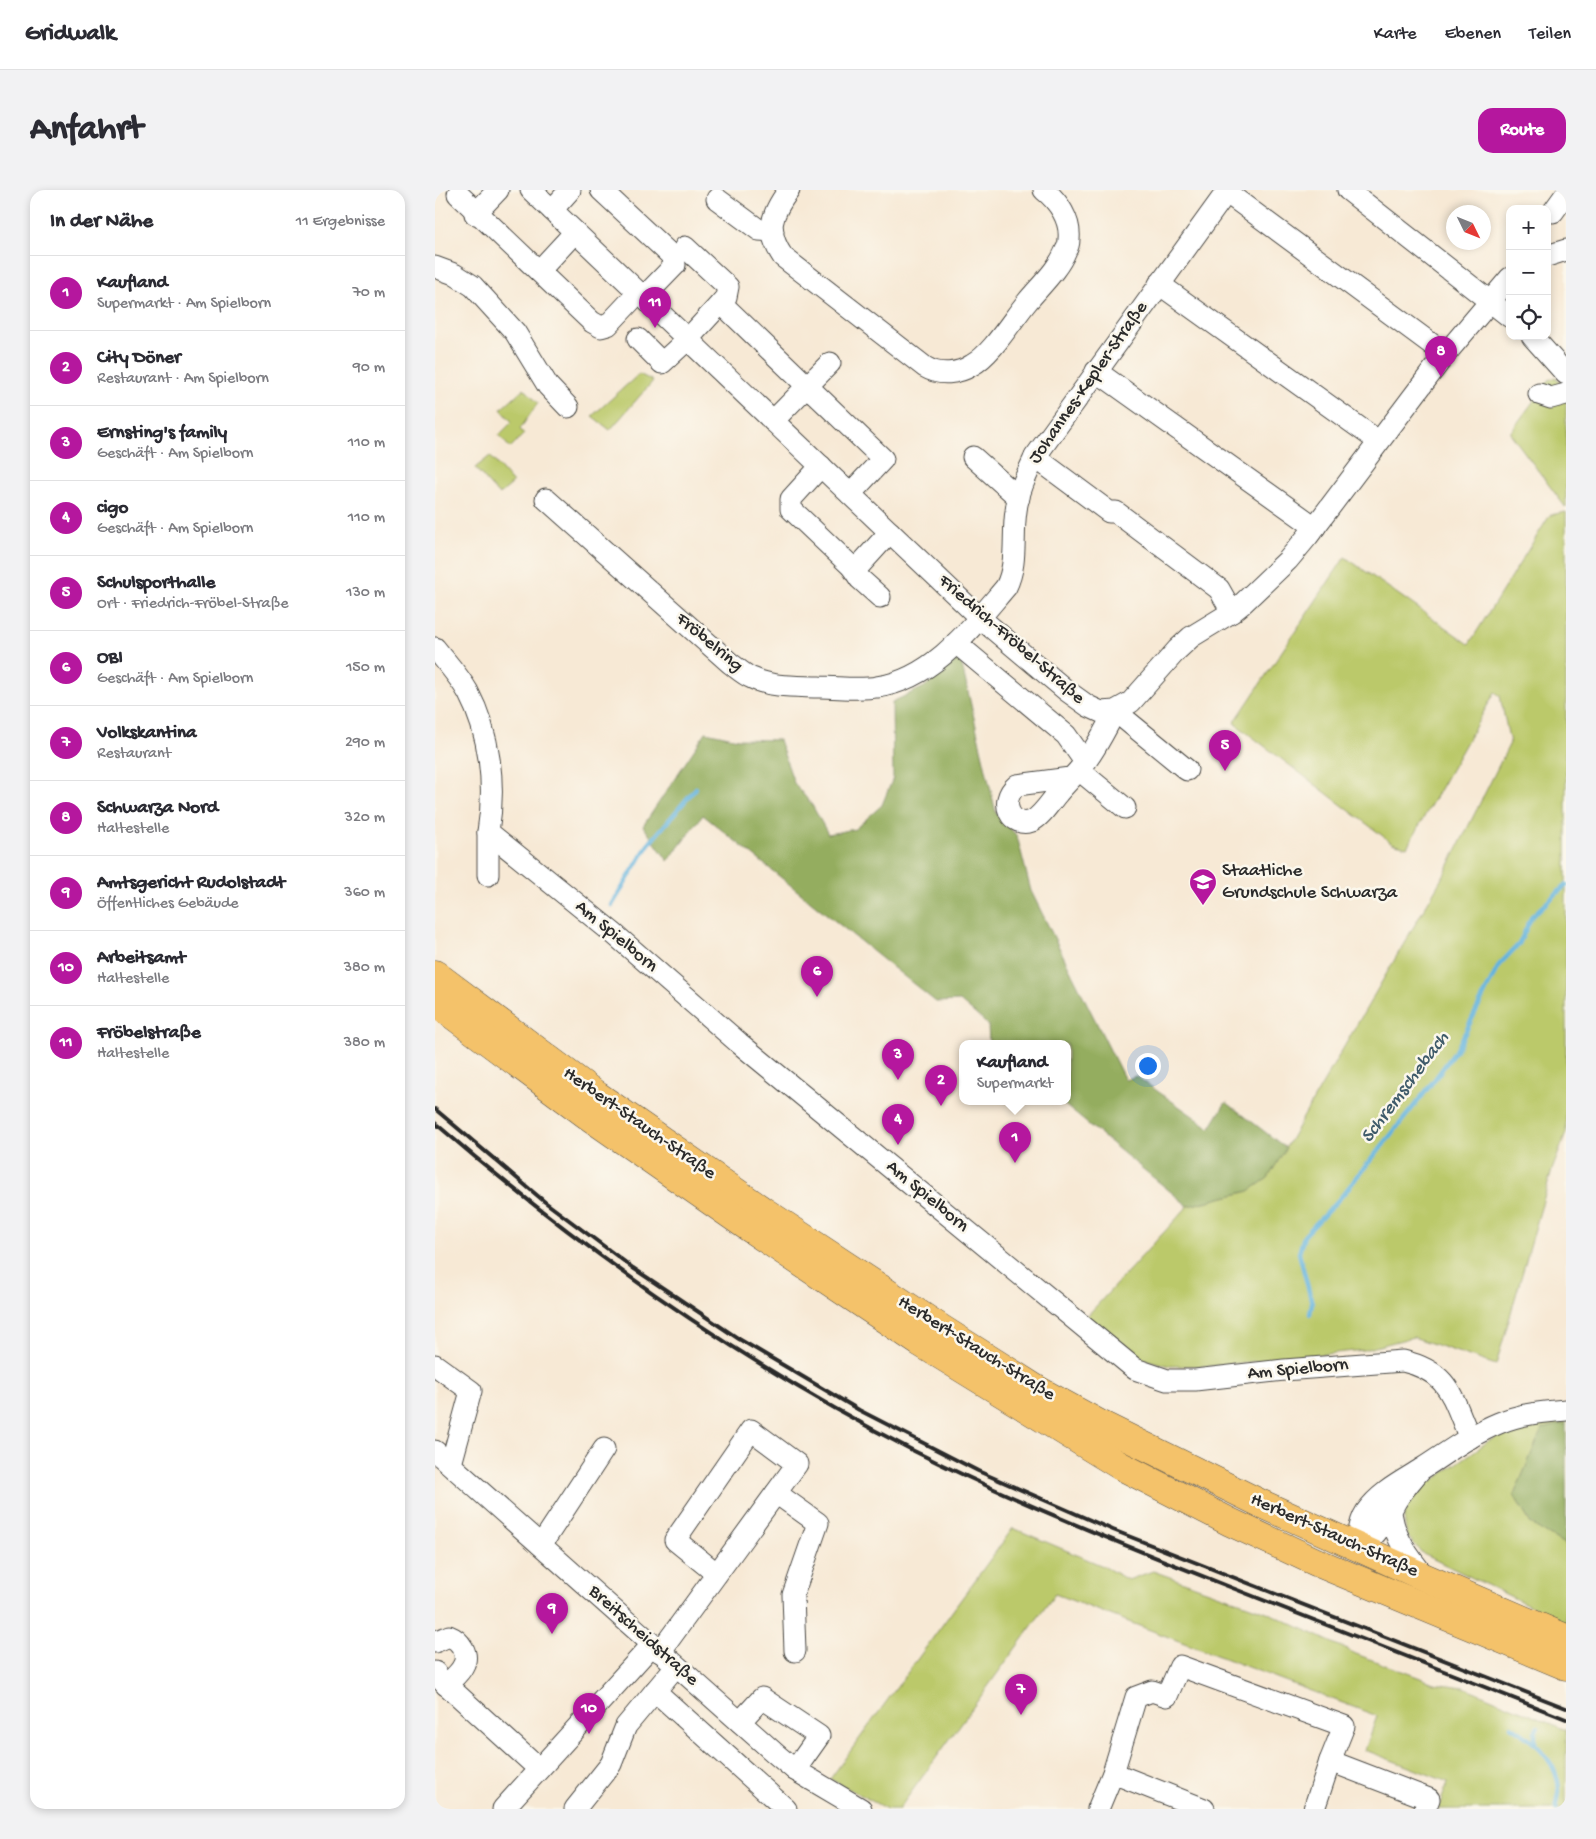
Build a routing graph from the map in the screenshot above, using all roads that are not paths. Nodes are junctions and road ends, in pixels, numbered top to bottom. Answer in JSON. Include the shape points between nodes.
{"nodes":[{"id":1,"x":498,"y":190,"type":"edge"},
{"id":2,"x":531,"y":190,"type":"edge"},
{"id":3,"x":570,"y":190,"type":"edge"},
{"id":4,"x":601,"y":190,"type":"edge"},
{"id":5,"x":789,"y":190,"type":"edge"},
{"id":6,"x":1044,"y":190,"type":"edge"},
{"id":7,"x":1347,"y":190,"type":"edge"},
{"id":8,"x":1227,"y":191,"type":"edge"},
{"id":9,"x":458,"y":194,"type":"dead end"},
{"id":10,"x":1566,"y":194,"type":"edge"},
{"id":11,"x":717,"y":199,"type":"dead end"},
{"id":12,"x":552,"y":210,"type":"junction"},
{"id":13,"x":1553,"y":212,"type":"dead end"},
{"id":14,"x":476,"y":213,"type":"junction"},
{"id":15,"x":575,"y":232,"type":"junction"},
{"id":16,"x":773,"y":232,"type":"junction"},
{"id":17,"x":685,"y":247,"type":"dead end"},
{"id":18,"x":1566,"y":250,"type":"edge"},
{"id":19,"x":1551,"y":255,"type":"edge"},
{"id":20,"x":435,"y":267,"type":"edge"},
{"id":21,"x":539,"y":271,"type":"junction"},
{"id":22,"x":1506,"y":283,"type":"edge"},
{"id":23,"x":1159,"y":284,"type":"junction"},
{"id":24,"x":642,"y":294,"type":"junction"},
{"id":25,"x":1490,"y":302,"type":"junction"},
{"id":26,"x":721,"y":303,"type":"junction"},
{"id":27,"x":1506,"y":314,"type":"edge"},
{"id":28,"x":637,"y":339,"type":"dead end"},
{"id":29,"x":688,"y":339,"type":"junction"},
{"id":30,"x":1536,"y":340,"type":"edge"},
{"id":31,"x":1445,"y":354,"type":"junction"},
{"id":32,"x":830,"y":363,"type":"dead end"},
{"id":33,"x":1096,"y":371,"type":"junction"},
{"id":34,"x":1566,"y":374,"type":"edge"},
{"id":35,"x":807,"y":386,"type":"junction"},
{"id":36,"x":1539,"y":394,"type":"dead end"},
{"id":37,"x":1566,"y":394,"type":"edge"},
{"id":38,"x":568,"y":407,"type":"dead end"},
{"id":39,"x":773,"y":421,"type":"junction"},
{"id":40,"x":1378,"y":441,"type":"junction"},
{"id":41,"x":973,"y":457,"type":"dead end"},
{"id":42,"x":1035,"y":457,"type":"junction"},
{"id":43,"x":821,"y":466,"type":"junction"},
{"id":44,"x":850,"y":494,"type":"junction"},
{"id":45,"x":1019,"y":498,"type":"junction"},
{"id":46,"x":546,"y":499,"type":"dead end"},
{"id":47,"x":1315,"y":527,"type":"junction"},
{"id":48,"x":890,"y":532,"type":"junction"},
{"id":49,"x":852,"y":567,"type":"junction"},
{"id":50,"x":880,"y":596,"type":"dead end"},
{"id":51,"x":1233,"y":612,"type":"junction"},
{"id":52,"x":980,"y":618,"type":"junction"},
{"id":53,"x":956,"y":642,"type":"junction"},
{"id":54,"x":435,"y":648,"type":"edge"},
{"id":55,"x":1115,"y":711,"type":"junction"},
{"id":56,"x":1078,"y":770,"type":"junction"},
{"id":57,"x":1187,"y":770,"type":"dead end"},
{"id":58,"x":1125,"y":808,"type":"dead end"},
{"id":59,"x":488,"y":832,"type":"junction"},
{"id":60,"x":488,"y":875,"type":"dead end"},
{"id":61,"x":435,"y":974,"type":"edge"},
{"id":62,"x":435,"y":1002,"type":"edge"},
{"id":63,"x":435,"y":1365,"type":"edge"},
{"id":64,"x":1566,"y":1410,"type":"edge"},
{"id":65,"x":1470,"y":1438,"type":"junction"},
{"id":66,"x":604,"y":1449,"type":"dead end"},
{"id":67,"x":443,"y":1458,"type":"edge"},
{"id":68,"x":1421,"y":1469,"type":"junction"},
{"id":69,"x":776,"y":1493,"type":"junction"},
{"id":70,"x":1391,"y":1512,"type":"junction"},
{"id":71,"x":541,"y":1545,"type":"junction"},
{"id":72,"x":1359,"y":1548,"type":"junction"},
{"id":73,"x":1323,"y":1565,"type":"junction"},
{"id":74,"x":717,"y":1574,"type":"junction"},
{"id":75,"x":1426,"y":1578,"type":"junction"},
{"id":76,"x":1369,"y":1584,"type":"junction"},
{"id":77,"x":1566,"y":1638,"type":"edge"},
{"id":78,"x":435,"y":1642,"type":"edge"},
{"id":79,"x":656,"y":1648,"type":"junction"},
{"id":80,"x":795,"y":1651,"type":"dead end"},
{"id":81,"x":676,"y":1666,"type":"junction"},
{"id":82,"x":1566,"y":1666,"type":"edge"},
{"id":83,"x":441,"y":1679,"type":"edge"},
{"id":84,"x":655,"y":1691,"type":"junction"},
{"id":85,"x":740,"y":1722,"type":"junction"},
{"id":86,"x":1330,"y":1761,"type":"junction"},
{"id":87,"x":539,"y":1769,"type":"junction"},
{"id":88,"x":795,"y":1770,"type":"junction"},
{"id":89,"x":1113,"y":1773,"type":"junction"},
{"id":90,"x":503,"y":1809,"type":"edge"},
{"id":91,"x":575,"y":1809,"type":"edge"},
{"id":92,"x":786,"y":1809,"type":"edge"},
{"id":93,"x":861,"y":1809,"type":"edge"},
{"id":94,"x":1099,"y":1809,"type":"edge"},
{"id":95,"x":1203,"y":1809,"type":"edge"},
{"id":96,"x":1314,"y":1809,"type":"edge"},
{"id":97,"x":1425,"y":1809,"type":"edge"}],
"edges":[{"from":1,"to":14,"type":"street"},
{"from":2,"to":12,"type":"street","name":"Friedrich-Fröbel-Straße"},
{"from":3,"to":12,"type":"street"},
{"from":4,"to":24,"type":"street","via":[[674,258],[675,265]]},
{"from":5,"to":16,"type":"street","via":[[773,214]]},
{"from":6,"to":16,"type":"street","via":[[1061,208],[1068,226],[1067,250],[983,357],[965,370],[952,373],[940,373],[925,367],[783,257]]},
{"from":7,"to":25,"type":"street"},
{"from":8,"to":23,"type":"street","name":"Johannes-Kepler-Straße"},
{"from":8,"to":31,"type":"street"},
{"from":9,"to":14,"type":"street"},
{"from":10,"to":13,"type":"street"},
{"from":11,"to":16,"type":"street","via":[[759,230]]},
{"from":12,"to":15,"type":"street","name":"Friedrich-Fröbel-Straße"},
{"from":14,"to":21,"type":"street"},
{"from":15,"to":21,"type":"street"},
{"from":15,"to":24,"type":"street","name":"Friedrich-Fröbel-Straße"},
{"from":17,"to":26,"type":"street","via":[[728,287],[727,297]]},
{"from":18,"to":19,"type":"street"},
{"from":20,"to":38,"type":"street","via":[[473,286],[515,332],[548,386]]},
{"from":21,"to":24,"type":"street","via":[[601,327],[608,325]]},
{"from":22,"to":25,"type":"street"},
{"from":23,"to":33,"type":"street","name":"Johannes-Kepler-Straße"},
{"from":23,"to":40,"type":"street"},
{"from":24,"to":29,"type":"street","name":"Friedrich-Fröbel-Straße"},
{"from":25,"to":27,"type":"street"},
{"from":25,"to":31,"type":"street"},
{"from":26,"to":29,"type":"street"},
{"from":26,"to":35,"type":"street"},
{"from":28,"to":29,"type":"street","via":[[662,362]]},
{"from":29,"to":39,"type":"street","name":"Friedrich-Fröbel-Straße"},
{"from":30,"to":34,"type":"street"},
{"from":31,"to":40,"type":"street"},
{"from":32,"to":35,"type":"street"},
{"from":33,"to":42,"type":"street","name":"Johannes-Kepler-Straße"},
{"from":33,"to":47,"type":"street"},
{"from":35,"to":39,"type":"street"},
{"from":35,"to":44,"type":"street","via":[[883,459]]},
{"from":36,"to":37,"type":"street","via":[[1551,398]]},
{"from":39,"to":43,"type":"street","name":"Friedrich-Fröbel-Straße"},
{"from":40,"to":47,"type":"street"},
{"from":41,"to":45,"type":"street"},
{"from":42,"to":45,"type":"street","name":"Johannes-Kepler-Straße"},
{"from":42,"to":51,"type":"street","via":[[1109,512],[1116,512],[1219,589]]},
{"from":43,"to":44,"type":"street","name":"Friedrich-Fröbel-Straße"},
{"from":43,"to":49,"type":"street","via":[[791,499],[791,509]]},
{"from":44,"to":48,"type":"street","name":"Friedrich-Fröbel-Straße"},
{"from":45,"to":52,"type":"street","name":"Johannes-Kepler-Straße","via":[[1012,576]]},
{"from":46,"to":53,"type":"street","name":"Fröbelring","via":[[730,663],[751,678],[768,684],[875,688],[901,682],[922,671]]},
{"from":47,"to":51,"type":"street","via":[[1288,560]]},
{"from":48,"to":49,"type":"street","via":[[859,566]]},
{"from":48,"to":52,"type":"street","name":"Friedrich-Fröbel-Straße"},
{"from":49,"to":50,"type":"street","via":[[860,579]]},
{"from":51,"to":55,"type":"street","via":[[1191,637],[1131,702]]},
{"from":52,"to":53,"type":"street","name":"Fröbelring"},
{"from":52,"to":55,"type":"street","name":"Friedrich-Fröbel-Straße","via":[[1088,706],[1101,712]]},
{"from":53,"to":56,"type":"street","via":[[1065,735]]},
{"from":54,"to":59,"type":"street","via":[[467,692],[483,727],[491,775]]},
{"from":55,"to":56,"type":"street"},
{"from":55,"to":57,"type":"street"},
{"from":56,"to":58,"type":"street"},
{"from":59,"to":60,"type":"street"},
{"from":59,"to":65,"type":"street","name":"Am Spielborn","via":[[1135,1369],[1167,1380],[1195,1380],[1403,1362],[1421,1365],[1439,1377],[1453,1394]]},
{"from":61,"to":72,"type":"main road","name":"Herbert-Stauch-Straße","via":[[597,1096],[762,1210],[1038,1390],[1162,1456]]},
{"from":62,"to":73,"type":"main road","name":"Herbert-Stauch-Straße","via":[[587,1115],[919,1342],[1119,1465]]},
{"from":63,"to":67,"type":"street","via":[[471,1391]]},
{"from":64,"to":65,"type":"street","via":[[1500,1422]]},
{"from":65,"to":68,"type":"street"},
{"from":66,"to":71,"type":"street"},
{"from":67,"to":71,"type":"street","name":"Breitscheidstraße"},
{"from":68,"to":70,"type":"street"},
{"from":68,"to":72,"type":"street","via":[[1386,1491],[1366,1513],[1358,1537]]},
{"from":69,"to":74,"type":"street"},
{"from":69,"to":74,"type":"street","via":[[797,1464],[751,1430],[675,1540]]},
{"from":69,"to":80,"type":"street","via":[[818,1523],[793,1595]]},
{"from":70,"to":72,"type":"street","via":[[1376,1534]]},
{"from":70,"to":75,"type":"street","via":[[1396,1535]]},
{"from":71,"to":79,"type":"street","name":"Breitscheidstraße"},
{"from":72,"to":73,"type":"main road"},
{"from":72,"to":75,"type":"main road","name":"Herbert-Stauch-Straße"},
{"from":72,"to":76,"type":"main road"},
{"from":73,"to":76,"type":"main road","name":"Herbert-Stauch-Straße"},
{"from":74,"to":79,"type":"street"},
{"from":75,"to":77,"type":"main road","name":"Herbert-Stauch-Straße"},
{"from":76,"to":82,"type":"main road","name":"Herbert-Stauch-Straße"},
{"from":78,"to":83,"type":"street","via":[[449,1636],[456,1638],[465,1654],[464,1665]]},
{"from":79,"to":81,"type":"street","name":"Breitscheidstraße"},
{"from":79,"to":87,"type":"street"},
{"from":81,"to":84,"type":"street"},
{"from":81,"to":85,"type":"street","name":"Breitscheidstraße"},
{"from":83,"to":87,"type":"street"},
{"from":84,"to":91,"type":"street","via":[[626,1726],[611,1764]]},
{"from":84,"to":92,"type":"street"},
{"from":85,"to":88,"type":"street","name":"Breitscheidstraße"},
{"from":85,"to":88,"type":"street","via":[[763,1698],[819,1736]]},
{"from":86,"to":89,"type":"street","via":[[1344,1726],[1180,1666],[1167,1696],[1152,1691],[1136,1697]]},
{"from":86,"to":96,"type":"street"},
{"from":86,"to":97,"type":"street","via":[[1429,1799]]},
{"from":87,"to":90,"type":"street"},
{"from":88,"to":93,"type":"street","name":"Breitscheidstraße"},
{"from":89,"to":94,"type":"street"},
{"from":89,"to":95,"type":"street"}]}
